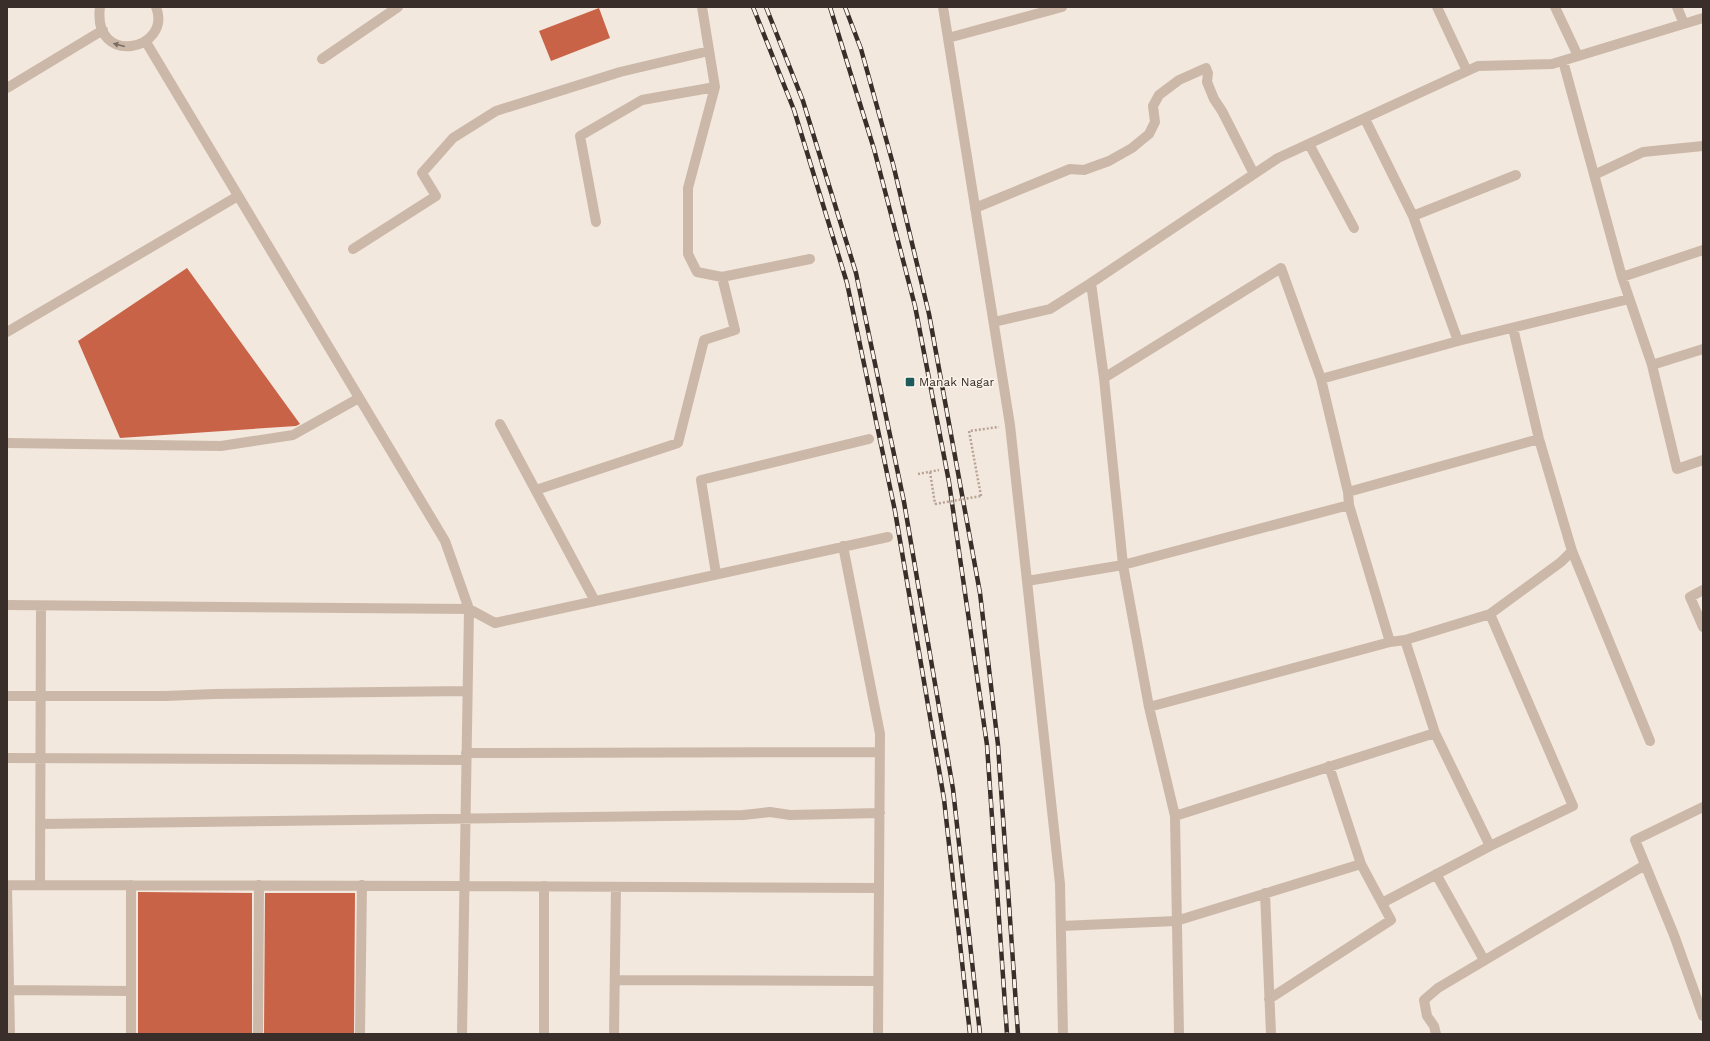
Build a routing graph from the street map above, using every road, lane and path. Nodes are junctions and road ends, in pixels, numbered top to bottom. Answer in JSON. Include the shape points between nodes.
{"nodes":[{"id":1,"x":100,"y":7,"type":"edge"},
{"id":2,"x":156,"y":7,"type":"edge"},
{"id":3,"x":398,"y":7,"type":"edge"},
{"id":4,"x":702,"y":7,"type":"edge"},
{"id":5,"x":943,"y":7,"type":"edge"},
{"id":6,"x":1062,"y":7,"type":"edge"},
{"id":7,"x":1436,"y":7,"type":"edge"},
{"id":8,"x":1555,"y":7,"type":"edge"},
{"id":9,"x":1677,"y":7,"type":"edge"},
{"id":10,"x":1703,"y":18,"type":"edge"},
{"id":11,"x":1684,"y":24,"type":"junction"},
{"id":12,"x":103,"y":30,"type":"junction"},
{"id":13,"x":948,"y":38,"type":"junction"},
{"id":14,"x":146,"y":42,"type":"junction"},
{"id":15,"x":709,"y":51,"type":"junction"},
{"id":16,"x":1578,"y":56,"type":"junction"},
{"id":17,"x":322,"y":59,"type":"dead end"},
{"id":18,"x":1563,"y":61,"type":"junction"},
{"id":19,"x":1467,"y":71,"type":"junction"},
{"id":20,"x":715,"y":87,"type":"junction"},
{"id":21,"x":7,"y":88,"type":"edge"},
{"id":22,"x":1365,"y":118,"type":"junction"},
{"id":23,"x":1309,"y":144,"type":"junction"},
{"id":24,"x":1703,"y":146,"type":"edge"},
{"id":25,"x":1254,"y":174,"type":"junction"},
{"id":26,"x":1516,"y":175,"type":"dead end"},
{"id":27,"x":1594,"y":175,"type":"junction"},
{"id":28,"x":238,"y":196,"type":"junction"},
{"id":29,"x":975,"y":208,"type":"junction"},
{"id":30,"x":1413,"y":216,"type":"junction"},
{"id":31,"x":596,"y":222,"type":"dead end"},
{"id":32,"x":1354,"y":228,"type":"dead end"},
{"id":33,"x":353,"y":249,"type":"dead end"},
{"id":34,"x":1703,"y":250,"type":"edge"},
{"id":35,"x":810,"y":259,"type":"dead end"},
{"id":36,"x":1622,"y":277,"type":"junction"},
{"id":37,"x":722,"y":278,"type":"junction"},
{"id":38,"x":1091,"y":283,"type":"junction"},
{"id":39,"x":1629,"y":299,"type":"junction"},
{"id":40,"x":994,"y":322,"type":"junction"},
{"id":41,"x":1513,"y":328,"type":"junction"},
{"id":42,"x":7,"y":332,"type":"edge"},
{"id":43,"x":1458,"y":341,"type":"junction"},
{"id":44,"x":1703,"y":349,"type":"edge"},
{"id":45,"x":1652,"y":365,"type":"junction"},
{"id":46,"x":1104,"y":378,"type":"junction"},
{"id":47,"x":1321,"y":379,"type":"junction"},
{"id":48,"x":359,"y":398,"type":"junction"},
{"id":49,"x":500,"y":424,"type":"dead end"},
{"id":50,"x":1010,"y":425,"type":"junction"},
{"id":51,"x":869,"y":439,"type":"dead end"},
{"id":52,"x":1539,"y":439,"type":"junction"},
{"id":53,"x":7,"y":443,"type":"edge"},
{"id":54,"x":1703,"y":460,"type":"edge"},
{"id":55,"x":939,"y":470,"type":"dead end"},
{"id":56,"x":930,"y":472,"type":"junction"},
{"id":57,"x":918,"y":474,"type":"dead end"},
{"id":58,"x":536,"y":490,"type":"junction"},
{"id":59,"x":1348,"y":492,"type":"junction"},
{"id":60,"x":1349,"y":505,"type":"junction"},
{"id":61,"x":888,"y":537,"type":"dead end"},
{"id":62,"x":843,"y":546,"type":"junction"},
{"id":63,"x":1572,"y":551,"type":"junction"},
{"id":64,"x":1123,"y":565,"type":"junction"},
{"id":65,"x":716,"y":574,"type":"junction"},
{"id":66,"x":1027,"y":581,"type":"junction"},
{"id":67,"x":1703,"y":590,"type":"edge"},
{"id":68,"x":595,"y":601,"type":"junction"},
{"id":69,"x":7,"y":605,"type":"edge"},
{"id":70,"x":41,"y":606,"type":"junction"},
{"id":71,"x":469,"y":609,"type":"junction"},
{"id":72,"x":1490,"y":614,"type":"junction"},
{"id":73,"x":1703,"y":627,"type":"edge"},
{"id":74,"x":1405,"y":640,"type":"junction"},
{"id":75,"x":1390,"y":642,"type":"junction"},
{"id":76,"x":467,"y":691,"type":"junction"},
{"id":77,"x":7,"y":696,"type":"edge"},
{"id":78,"x":41,"y":697,"type":"junction"},
{"id":79,"x":1149,"y":707,"type":"junction"},
{"id":80,"x":1435,"y":733,"type":"junction"},
{"id":81,"x":1650,"y":742,"type":"dead end"},
{"id":82,"x":880,"y":752,"type":"junction"},
{"id":83,"x":466,"y":756,"type":"junction"},
{"id":84,"x":7,"y":758,"type":"edge"},
{"id":85,"x":41,"y":758,"type":"junction"},
{"id":86,"x":1329,"y":766,"type":"junction"},
{"id":87,"x":1703,"y":807,"type":"edge"},
{"id":88,"x":880,"y":813,"type":"junction"},
{"id":89,"x":1175,"y":816,"type":"junction"},
{"id":90,"x":465,"y":820,"type":"junction"},
{"id":91,"x":40,"y":824,"type":"junction"},
{"id":92,"x":1490,"y":846,"type":"junction"},
{"id":93,"x":1361,"y":864,"type":"junction"},
{"id":94,"x":1645,"y":865,"type":"junction"},
{"id":95,"x":1436,"y":874,"type":"junction"},
{"id":96,"x":7,"y":885,"type":"edge"},
{"id":97,"x":40,"y":885,"type":"junction"},
{"id":98,"x":131,"y":885,"type":"junction"},
{"id":99,"x":259,"y":885,"type":"junction"},
{"id":100,"x":362,"y":885,"type":"junction"},
{"id":101,"x":464,"y":886,"type":"junction"},
{"id":102,"x":544,"y":886,"type":"junction"},
{"id":103,"x":616,"y":887,"type":"junction"},
{"id":104,"x":879,"y":888,"type":"junction"},
{"id":105,"x":1265,"y":893,"type":"junction"},
{"id":106,"x":1382,"y":903,"type":"junction"},
{"id":107,"x":1176,"y":921,"type":"junction"},
{"id":108,"x":1061,"y":926,"type":"junction"},
{"id":109,"x":1484,"y":960,"type":"junction"},
{"id":110,"x":614,"y":980,"type":"junction"},
{"id":111,"x":878,"y":981,"type":"junction"},
{"id":112,"x":9,"y":990,"type":"junction"},
{"id":113,"x":131,"y":991,"type":"junction"},
{"id":114,"x":1269,"y":999,"type":"junction"},
{"id":115,"x":1703,"y":1016,"type":"edge"},
{"id":116,"x":10,"y":1034,"type":"edge"},
{"id":117,"x":131,"y":1034,"type":"edge"},
{"id":118,"x":258,"y":1034,"type":"edge"},
{"id":119,"x":360,"y":1034,"type":"edge"},
{"id":120,"x":462,"y":1034,"type":"edge"},
{"id":121,"x":544,"y":1034,"type":"edge"},
{"id":122,"x":614,"y":1034,"type":"edge"},
{"id":123,"x":878,"y":1034,"type":"edge"},
{"id":124,"x":1063,"y":1034,"type":"edge"},
{"id":125,"x":1179,"y":1034,"type":"edge"},
{"id":126,"x":1271,"y":1034,"type":"edge"},
{"id":127,"x":1436,"y":1034,"type":"edge"}],
"edges":[{"from":1,"to":12,"type":"street","via":[[98,20]]},
{"from":2,"to":14,"type":"street","via":[[158,25]]},
{"from":3,"to":17,"type":"street"},
{"from":4,"to":15,"type":"street"},
{"from":5,"to":13,"type":"street"},
{"from":6,"to":13,"type":"street"},
{"from":7,"to":19,"type":"street"},
{"from":8,"to":16,"type":"street"},
{"from":9,"to":11,"type":"street"},
{"from":10,"to":11,"type":"street"},
{"from":11,"to":16,"type":"street"},
{"from":14,"to":12,"type":"street","one_way":true,"via":[[128,47],[112,43],[105,37]]},
{"from":12,"to":21,"type":"street"},
{"from":13,"to":29,"type":"street"},
{"from":14,"to":28,"type":"street"},
{"from":15,"to":20,"type":"street"},
{"from":15,"to":33,"type":"street","via":[[620,72],[496,111],[453,138],[422,173],[436,196]]},
{"from":16,"to":18,"type":"street"},
{"from":18,"to":19,"type":"street","via":[[1552,64],[1478,66]]},
{"from":18,"to":27,"type":"street"},
{"from":19,"to":22,"type":"street"},
{"from":20,"to":31,"type":"street","via":[[642,100],[580,136]]},
{"from":20,"to":37,"type":"street","via":[[688,188],[688,254],[697,272]]},
{"from":22,"to":23,"type":"street"},
{"from":22,"to":30,"type":"street"},
{"from":23,"to":25,"type":"street","via":[[1278,158]]},
{"from":23,"to":32,"type":"street"},
{"from":24,"to":27,"type":"street","via":[[1643,152]]},
{"from":25,"to":29,"type":"street","via":[[1214,99],[1207,82],[1206,68],[1178,80],[1158,95],[1153,106],[1156,122],[1149,134],[1132,148],[1110,161],[1084,170],[1070,169]]},
{"from":25,"to":38,"type":"street"},
{"from":26,"to":30,"type":"street"},
{"from":27,"to":36,"type":"street"},
{"from":28,"to":42,"type":"street"},
{"from":28,"to":48,"type":"street"},
{"from":29,"to":40,"type":"street"},
{"from":30,"to":43,"type":"street"},
{"from":34,"to":36,"type":"street"},
{"from":35,"to":37,"type":"street"},
{"from":36,"to":39,"type":"street"},
{"from":37,"to":58,"type":"street","via":[[735,330],[704,340],[678,443]]},
{"from":38,"to":40,"type":"street","via":[[1050,309]]},
{"from":38,"to":46,"type":"street"},
{"from":39,"to":41,"type":"street"},
{"from":39,"to":45,"type":"street"},
{"from":40,"to":50,"type":"street"},
{"from":41,"to":43,"type":"street"},
{"from":41,"to":52,"type":"street"},
{"from":43,"to":47,"type":"street"},
{"from":44,"to":45,"type":"street"},
{"from":45,"to":54,"type":"street","via":[[1677,470]]},
{"from":46,"to":47,"type":"street","via":[[1281,268]]},
{"from":46,"to":64,"type":"street"},
{"from":47,"to":59,"type":"street"},
{"from":48,"to":53,"type":"street","via":[[293,435],[221,446]]},
{"from":48,"to":71,"type":"street","via":[[445,541]]},
{"from":49,"to":58,"type":"street"},
{"from":50,"to":56,"type":"path","bridge":true,"via":[[969,431],[981,496],[935,504]]},
{"from":50,"to":66,"type":"street"},
{"from":51,"to":65,"type":"street","via":[[701,480]]},
{"from":52,"to":59,"type":"street"},
{"from":52,"to":63,"type":"street"},
{"from":55,"to":56,"type":"path"},
{"from":56,"to":57,"type":"path"},
{"from":58,"to":68,"type":"street"},
{"from":59,"to":60,"type":"street"},
{"from":60,"to":64,"type":"street"},
{"from":60,"to":75,"type":"street"},
{"from":61,"to":62,"type":"street"},
{"from":62,"to":65,"type":"street"},
{"from":62,"to":82,"type":"street","via":[[880,734]]},
{"from":63,"to":72,"type":"street","via":[[1561,562]]},
{"from":63,"to":81,"type":"street"},
{"from":64,"to":66,"type":"street"},
{"from":64,"to":79,"type":"street"},
{"from":65,"to":68,"type":"street"},
{"from":66,"to":108,"type":"street","via":[[1060,884]]},
{"from":67,"to":73,"type":"street","via":[[1690,597]]},
{"from":68,"to":71,"type":"street","via":[[495,623]]},
{"from":69,"to":70,"type":"street"},
{"from":70,"to":71,"type":"street"},
{"from":70,"to":78,"type":"street"},
{"from":71,"to":76,"type":"street"},
{"from":72,"to":74,"type":"street"},
{"from":72,"to":92,"type":"street","via":[[1573,806]]},
{"from":74,"to":75,"type":"street"},
{"from":74,"to":80,"type":"street"},
{"from":75,"to":79,"type":"street"},
{"from":76,"to":78,"type":"street"},
{"from":76,"to":83,"type":"street"},
{"from":77,"to":78,"type":"street"},
{"from":78,"to":85,"type":"street"},
{"from":79,"to":89,"type":"street"},
{"from":80,"to":86,"type":"street"},
{"from":80,"to":92,"type":"street"},
{"from":82,"to":83,"type":"street"},
{"from":82,"to":88,"type":"street"},
{"from":83,"to":85,"type":"street"},
{"from":83,"to":90,"type":"street"},
{"from":84,"to":85,"type":"street"},
{"from":85,"to":91,"type":"street"},
{"from":86,"to":89,"type":"street"},
{"from":86,"to":93,"type":"street"},
{"from":87,"to":94,"type":"street","via":[[1635,840]]},
{"from":88,"to":90,"type":"street","via":[[790,815],[770,812],[735,816]]},
{"from":88,"to":104,"type":"street"},
{"from":89,"to":107,"type":"street"},
{"from":90,"to":91,"type":"street"},
{"from":90,"to":101,"type":"street"},
{"from":91,"to":97,"type":"street"},
{"from":92,"to":95,"type":"street"},
{"from":93,"to":105,"type":"street"},
{"from":93,"to":106,"type":"street"},
{"from":94,"to":109,"type":"street"},
{"from":94,"to":115,"type":"street"},
{"from":95,"to":106,"type":"street"},
{"from":95,"to":109,"type":"street"},
{"from":96,"to":97,"type":"street"},
{"from":96,"to":112,"type":"street"},
{"from":97,"to":98,"type":"street"},
{"from":98,"to":99,"type":"street"},
{"from":98,"to":113,"type":"street"},
{"from":99,"to":100,"type":"street"},
{"from":99,"to":118,"type":"street"},
{"from":100,"to":101,"type":"street"},
{"from":100,"to":119,"type":"street"},
{"from":101,"to":102,"type":"street"},
{"from":101,"to":120,"type":"street"},
{"from":102,"to":103,"type":"street"},
{"from":102,"to":121,"type":"street"},
{"from":103,"to":104,"type":"street"},
{"from":103,"to":110,"type":"street"},
{"from":104,"to":111,"type":"street"},
{"from":105,"to":107,"type":"street"},
{"from":105,"to":114,"type":"street"},
{"from":106,"to":114,"type":"street","via":[[1391,920]]},
{"from":107,"to":108,"type":"street"},
{"from":107,"to":125,"type":"street"},
{"from":108,"to":124,"type":"street"},
{"from":109,"to":127,"type":"street","via":[[1438,988],[1424,1000],[1427,1016]]},
{"from":110,"to":111,"type":"street"},
{"from":110,"to":122,"type":"street"},
{"from":111,"to":123,"type":"street"},
{"from":112,"to":113,"type":"street"},
{"from":112,"to":116,"type":"street"},
{"from":113,"to":117,"type":"street"},
{"from":114,"to":126,"type":"street"}]}
